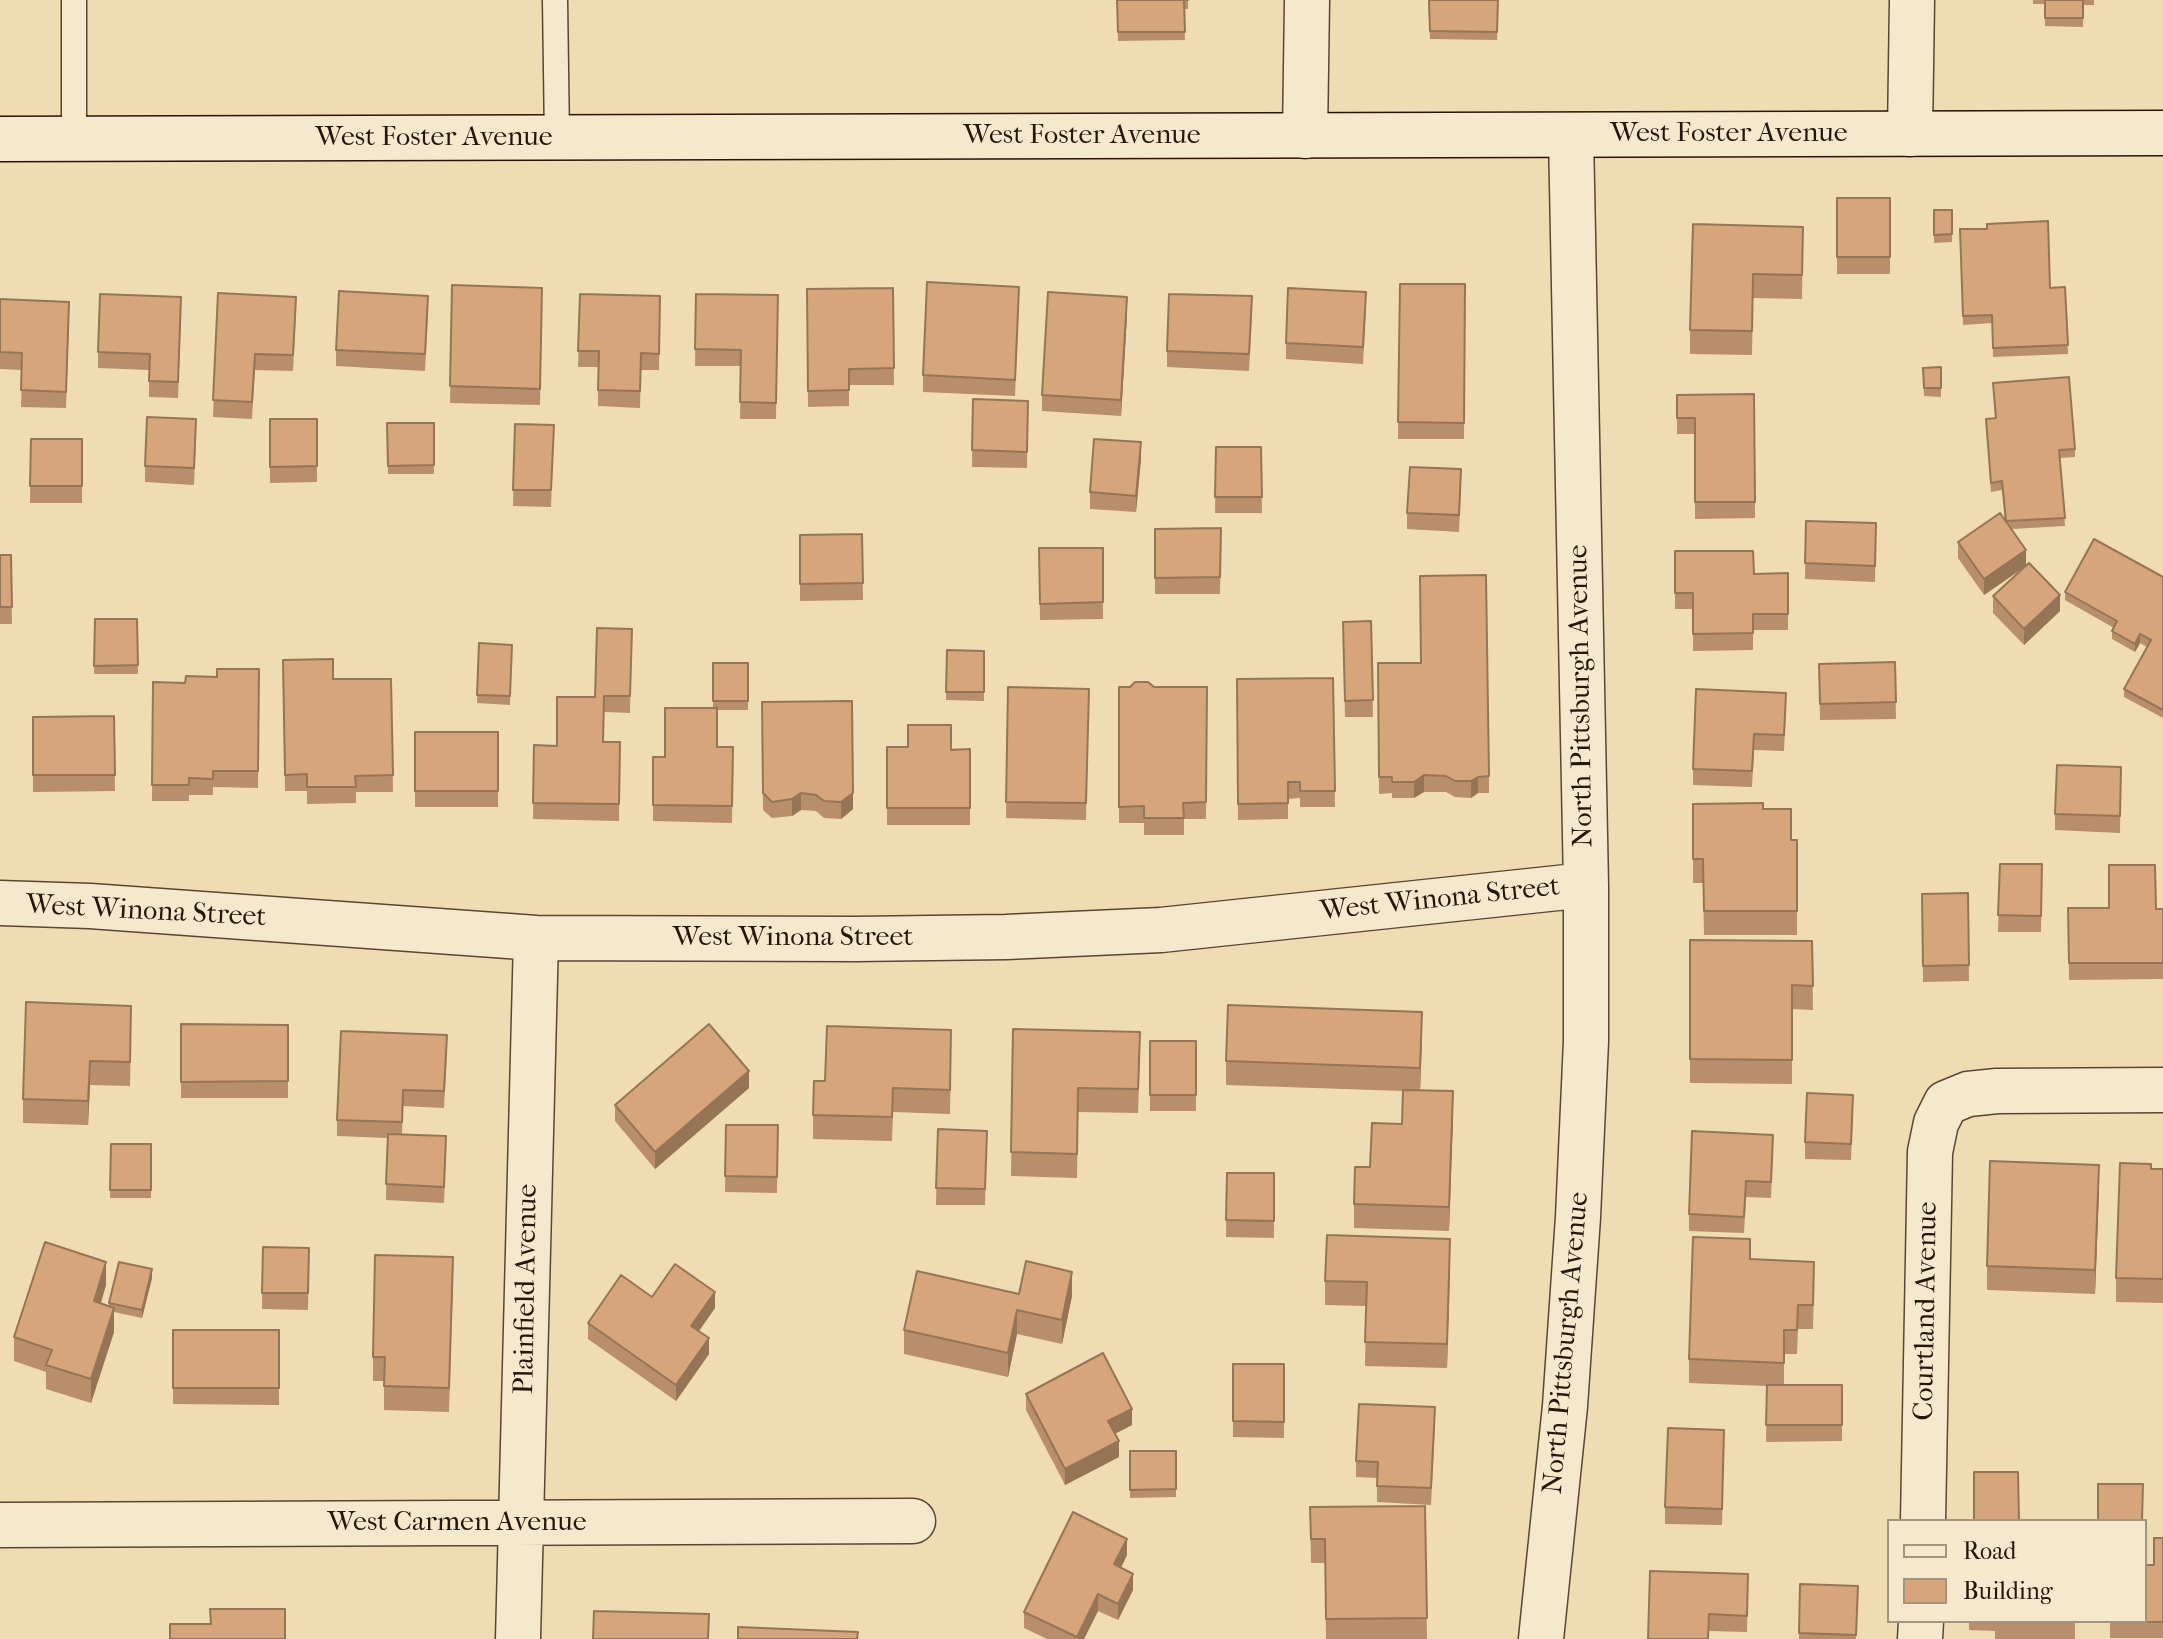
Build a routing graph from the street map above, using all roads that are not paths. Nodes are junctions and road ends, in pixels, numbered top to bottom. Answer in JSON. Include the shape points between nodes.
{"nodes":[{"id":1,"x":74,"y":0,"type":"edge"},
{"id":2,"x":555,"y":0,"type":"edge"},
{"id":3,"x":1307,"y":0,"type":"edge"},
{"id":4,"x":1912,"y":0,"type":"edge"},
{"id":5,"x":2163,"y":133,"type":"edge"},
{"id":6,"x":1910,"y":134,"type":"junction"},
{"id":7,"x":1571,"y":135,"type":"junction"},
{"id":8,"x":1305,"y":136,"type":"junction"},
{"id":9,"x":557,"y":138,"type":"junction"},
{"id":10,"x":0,"y":139,"type":"edge"},
{"id":11,"x":74,"y":139,"type":"junction"},
{"id":12,"x":1586,"y":885,"type":"junction"},
{"id":13,"x":0,"y":903,"type":"edge"},
{"id":14,"x":536,"y":938,"type":"junction"},
{"id":15,"x":2163,"y":1090,"type":"edge"},
{"id":16,"x":1923,"y":1519,"type":"edge"},
{"id":17,"x":913,"y":1521,"type":"dead end"},
{"id":18,"x":521,"y":1523,"type":"junction"},
{"id":19,"x":0,"y":1525,"type":"edge"},
{"id":20,"x":518,"y":1639,"type":"edge"},
{"id":21,"x":1541,"y":1639,"type":"edge"}],
"edges":[{"from":1,"to":11,"type":"lane"},
{"from":2,"to":9,"type":"lane"},
{"from":3,"to":8,"type":"street"},
{"from":4,"to":6,"type":"street"},
{"from":5,"to":6,"type":"street","name":"West Foster Avenue"},
{"from":6,"to":7,"type":"street","name":"West Foster Avenue"},
{"from":7,"to":8,"type":"street","name":"West Foster Avenue"},
{"from":7,"to":12,"type":"street","name":"North Pittsburgh Avenue"},
{"from":8,"to":9,"type":"street","name":"West Foster Avenue"},
{"from":9,"to":11,"type":"street","name":"West Foster Avenue"},
{"from":10,"to":11,"type":"street","name":"West Foster Avenue"},
{"from":12,"to":14,"type":"street","name":"West Winona Street","via":[[1161,930],[871,939]]},
{"from":12,"to":21,"type":"street","name":"North Pittsburgh Avenue","via":[[1578,1217]]},
{"from":13,"to":14,"type":"street","name":"West Winona Street"},
{"from":14,"to":18,"type":"street","name":"Plainfield Avenue"},
{"from":15,"to":16,"type":"street","name":"Courtland Avenue","via":[[1997,1091],[1946,1103],[1930,1152]]},
{"from":17,"to":18,"type":"street","name":"West Carmen Avenue"},
{"from":18,"to":19,"type":"street","name":"West Carmen Avenue"},
{"from":18,"to":20,"type":"street","name":"Plainfield Avenue"}]}
